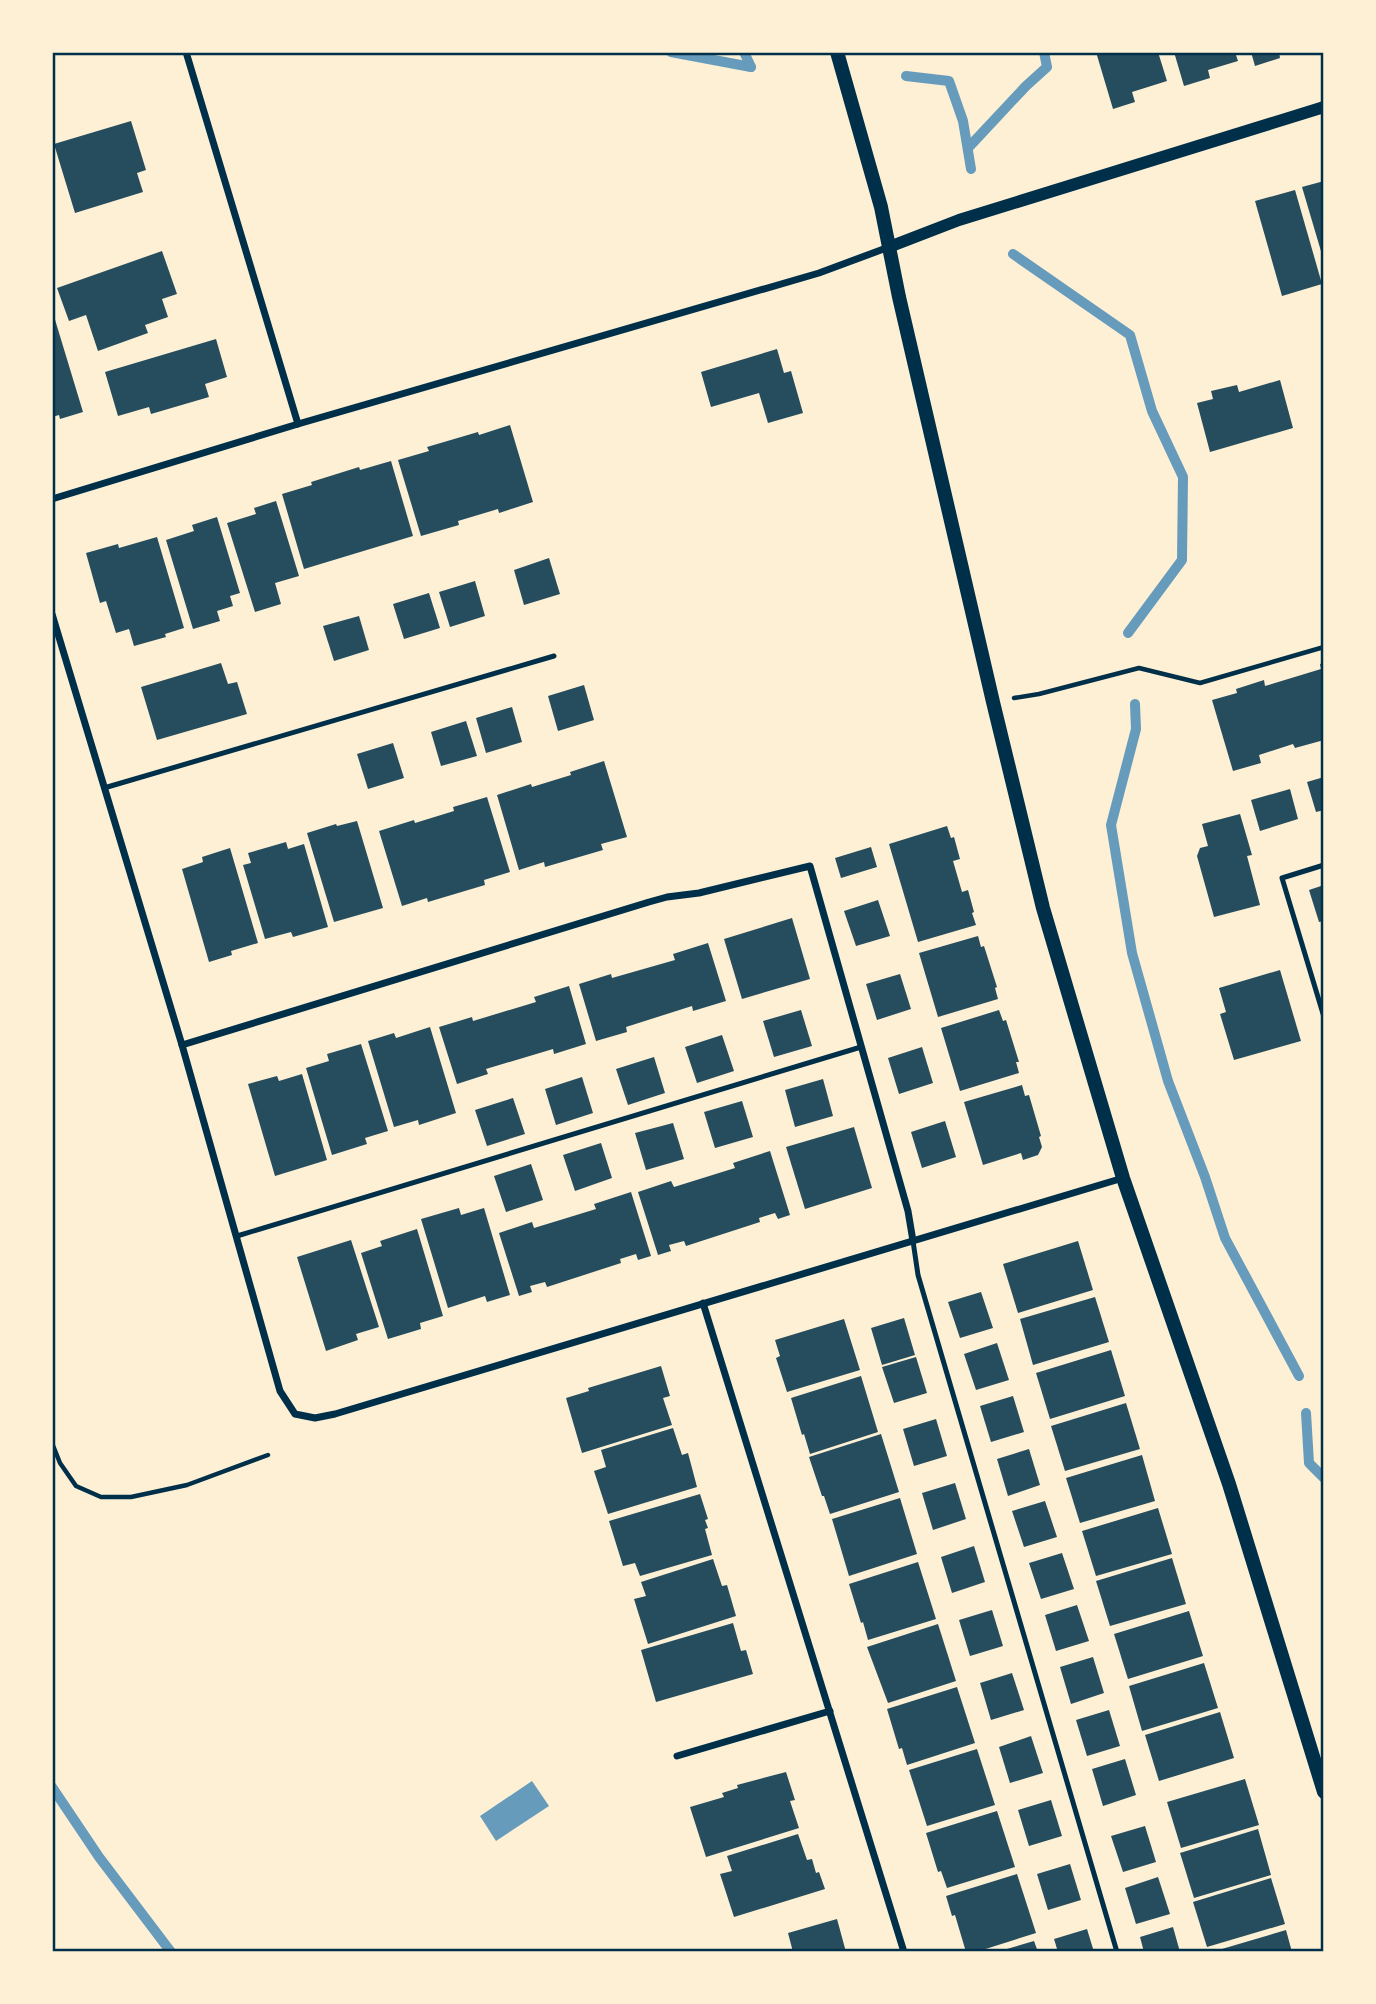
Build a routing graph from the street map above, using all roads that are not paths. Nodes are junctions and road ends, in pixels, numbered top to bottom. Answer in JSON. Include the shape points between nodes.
{"nodes":[{"id":1,"x":186,"y":52,"type":"edge"},
{"id":2,"x":837,"y":52,"type":"edge"},
{"id":3,"x":1324,"y":107,"type":"edge"},
{"id":4,"x":889,"y":247,"type":"junction"},
{"id":5,"x":298,"y":424,"type":"junction"},
{"id":6,"x":52,"y":499,"type":"edge"},
{"id":7,"x":52,"y":614,"type":"edge"},
{"id":8,"x":554,"y":656,"type":"dead end"},
{"id":9,"x":104,"y":788,"type":"junction"},
{"id":10,"x":1324,"y":865,"type":"edge"},
{"id":11,"x":1324,"y":1017,"type":"edge"},
{"id":12,"x":182,"y":1045,"type":"junction"},
{"id":13,"x":861,"y":1047,"type":"junction"},
{"id":14,"x":1123,"y":1178,"type":"junction"},
{"id":15,"x":237,"y":1236,"type":"junction"},
{"id":16,"x":914,"y":1241,"type":"junction"},
{"id":17,"x":703,"y":1303,"type":"junction"},
{"id":18,"x":830,"y":1711,"type":"junction"},
{"id":19,"x":677,"y":1756,"type":"dead end"},
{"id":20,"x":1324,"y":1792,"type":"edge"},
{"id":21,"x":904,"y":1951,"type":"edge"},
{"id":22,"x":1117,"y":1951,"type":"edge"}],
"edges":[{"from":1,"to":5,"type":"street"},
{"from":2,"to":4,"type":"main road"},
{"from":3,"to":4,"type":"street","via":[[959,220]]},
{"from":4,"to":5,"type":"street","via":[[819,273]]},
{"from":4,"to":14,"type":"main road","via":[[1043,908]]},
{"from":5,"to":6,"type":"street"},
{"from":7,"to":9,"type":"street"},
{"from":8,"to":9,"type":"lane"},
{"from":9,"to":12,"type":"street"},
{"from":10,"to":11,"type":"lane","via":[[1282,878]]},
{"from":12,"to":13,"type":"street","via":[[658,900],[810,866]]},
{"from":12,"to":15,"type":"street"},
{"from":13,"to":15,"type":"lane"},
{"from":13,"to":16,"type":"street"},
{"from":14,"to":16,"type":"street"},
{"from":14,"to":20,"type":"main road","via":[[1229,1484]]},
{"from":15,"to":17,"type":"street","via":[[280,1391],[295,1413],[315,1418]]},
{"from":16,"to":17,"type":"street"},
{"from":16,"to":22,"type":"lane","via":[[918,1275]]},
{"from":17,"to":18,"type":"street"},
{"from":18,"to":19,"type":"street"},
{"from":18,"to":21,"type":"street"}]}
